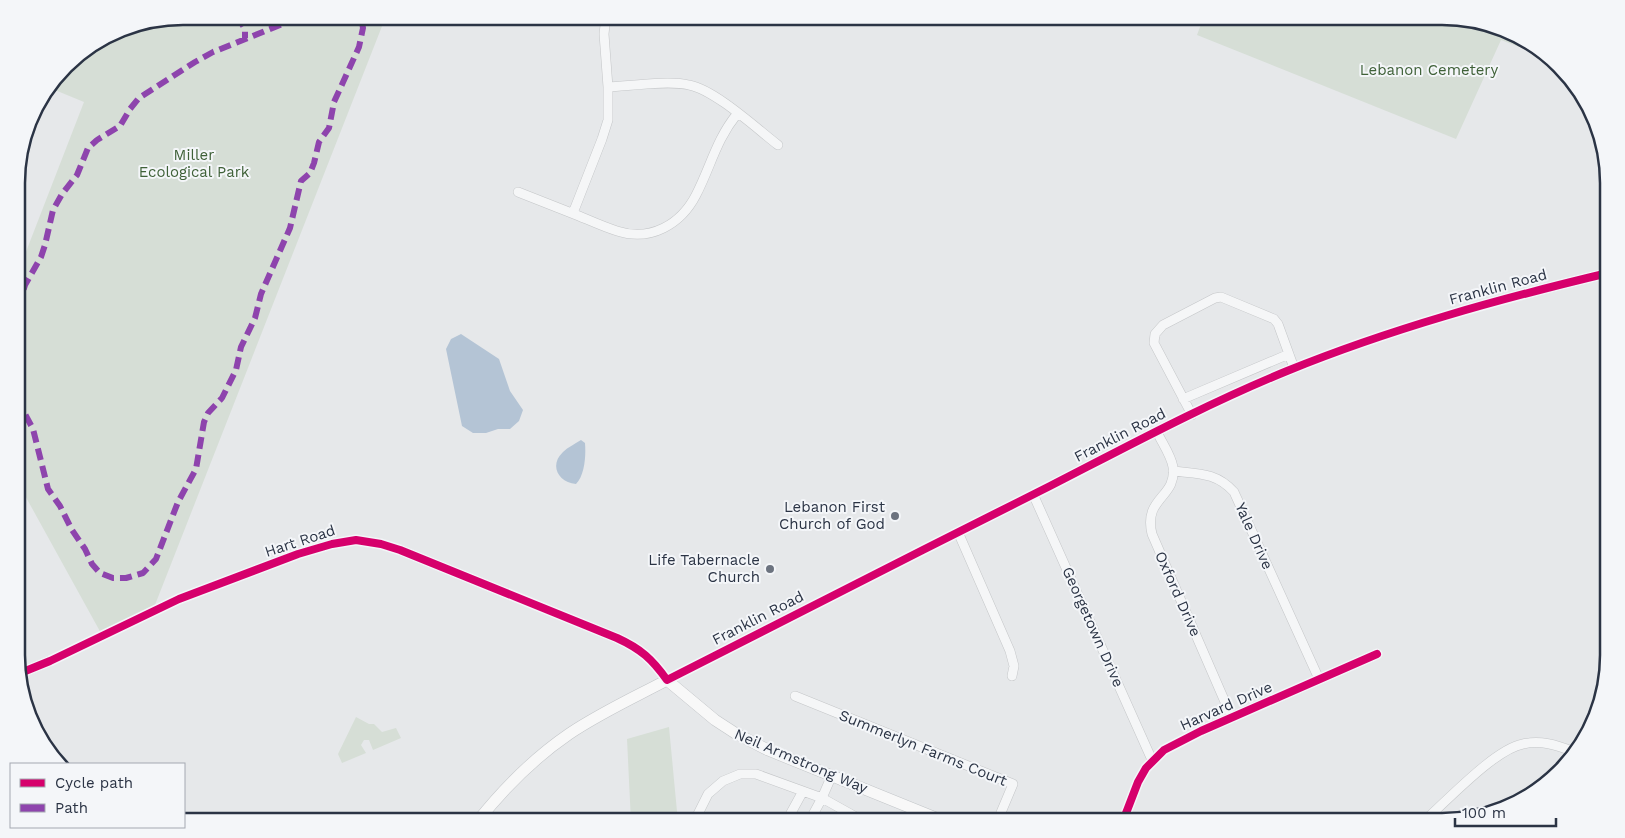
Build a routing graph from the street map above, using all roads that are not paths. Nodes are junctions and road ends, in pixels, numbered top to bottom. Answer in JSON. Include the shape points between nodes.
{"nodes":[{"id":1,"x":605,"y":25,"type":"edge"},
{"id":2,"x":608,"y":87,"type":"junction"},
{"id":3,"x":737,"y":114,"type":"junction"},
{"id":4,"x":778,"y":145,"type":"dead end"},
{"id":5,"x":518,"y":192,"type":"dead end"},
{"id":6,"x":572,"y":213,"type":"junction"},
{"id":7,"x":1600,"y":275,"type":"edge"},
{"id":8,"x":1289,"y":354,"type":"junction"},
{"id":9,"x":1294,"y":368,"type":"junction"},
{"id":10,"x":1183,"y":399,"type":"junction"},
{"id":11,"x":1192,"y":415,"type":"junction"},
{"id":12,"x":1157,"y":432,"type":"junction"},
{"id":13,"x":1173,"y":471,"type":"junction"},
{"id":14,"x":1033,"y":494,"type":"junction"},
{"id":15,"x":958,"y":532,"type":"junction"},
{"id":16,"x":1377,"y":654,"type":"dead end"},
{"id":17,"x":26,"y":671,"type":"edge"},
{"id":18,"x":1012,"y":676,"type":"dead end"},
{"id":19,"x":1319,"y":679,"type":"junction"},
{"id":20,"x":668,"y":680,"type":"junction"},
{"id":21,"x":795,"y":696,"type":"dead end"},
{"id":22,"x":1232,"y":718,"type":"junction"},
{"id":23,"x":1568,"y":750,"type":"edge"},
{"id":24,"x":1152,"y":760,"type":"junction"},
{"id":25,"x":832,"y":775,"type":"junction"},
{"id":26,"x":803,"y":791,"type":"junction"},
{"id":27,"x":822,"y":798,"type":"junction"},
{"id":28,"x":485,"y":813,"type":"edge"},
{"id":29,"x":698,"y":813,"type":"edge"},
{"id":30,"x":791,"y":813,"type":"edge"},
{"id":31,"x":814,"y":813,"type":"edge"},
{"id":32,"x":849,"y":813,"type":"edge"},
{"id":33,"x":924,"y":813,"type":"edge"},
{"id":34,"x":1001,"y":813,"type":"edge"},
{"id":35,"x":1126,"y":813,"type":"edge"},
{"id":36,"x":1433,"y":813,"type":"edge"}],
"edges":[{"from":1,"to":2,"type":"street"},
{"from":2,"to":3,"type":"street","via":[[690,85],[713,95]]},
{"from":2,"to":6,"type":"street","via":[[607,125]]},
{"from":3,"to":4,"type":"street"},
{"from":3,"to":6,"type":"street","via":[[718,141],[690,206],[672,224],[648,234],[628,234]]},
{"from":5,"to":6,"type":"street"},
{"from":7,"to":9,"type":"street","name":"Franklin Road","via":[[1436,319]]},
{"from":8,"to":9,"type":"street"},
{"from":8,"to":10,"type":"street"},
{"from":8,"to":10,"type":"street","via":[[1274,319],[1221,297],[1215,298],[1163,324],[1155,334],[1154,343]]},
{"from":9,"to":11,"type":"street","name":"Franklin Road"},
{"from":10,"to":11,"type":"street"},
{"from":11,"to":12,"type":"street","name":"Franklin Road"},
{"from":12,"to":13,"type":"street"},
{"from":12,"to":14,"type":"street","name":"Franklin Road"},
{"from":13,"to":19,"type":"street","name":"Yale Drive","via":[[1215,477],[1234,492]]},
{"from":13,"to":22,"type":"street","name":"Oxford Drive","via":[[1170,486],[1152,510],[1150,525]]},
{"from":14,"to":15,"type":"street","name":"Franklin Road"},
{"from":14,"to":24,"type":"street","name":"Georgetown Drive"},
{"from":15,"to":18,"type":"street","via":[[1010,650],[1014,666]]},
{"from":15,"to":20,"type":"street","name":"Franklin Road"},
{"from":16,"to":19,"type":"street","name":"Harvard Drive"},
{"from":17,"to":20,"type":"street","name":"Hart Road","via":[[179,599],[298,554],[356,540],[400,550],[617,638],[644,652]]},
{"from":19,"to":22,"type":"street","name":"Harvard Drive"},
{"from":20,"to":25,"type":"main road","name":"Neil Armstrong Way","via":[[714,720],[735,733]]},
{"from":20,"to":28,"type":"main road","name":"Franklin Road","via":[[583,725],[552,746],[504,790]]},
{"from":21,"to":34,"type":"street","name":"Summerlyn Farms Court","via":[[1013,784]]},
{"from":22,"to":24,"type":"street","name":"Harvard Drive","via":[[1176,743]]},
{"from":23,"to":36,"type":"street","via":[[1532,742],[1513,747],[1496,757]]},
{"from":24,"to":35,"type":"street","name":"Harvard Drive","via":[[1138,782]]},
{"from":25,"to":27,"type":"street"},
{"from":25,"to":33,"type":"main road","name":"Neil Armstrong Way"},
{"from":26,"to":27,"type":"street"},
{"from":26,"to":29,"type":"street","via":[[756,774],[740,774],[722,781],[708,794]]},
{"from":26,"to":30,"type":"street"},
{"from":27,"to":31,"type":"street"},
{"from":27,"to":32,"type":"street"}]}
